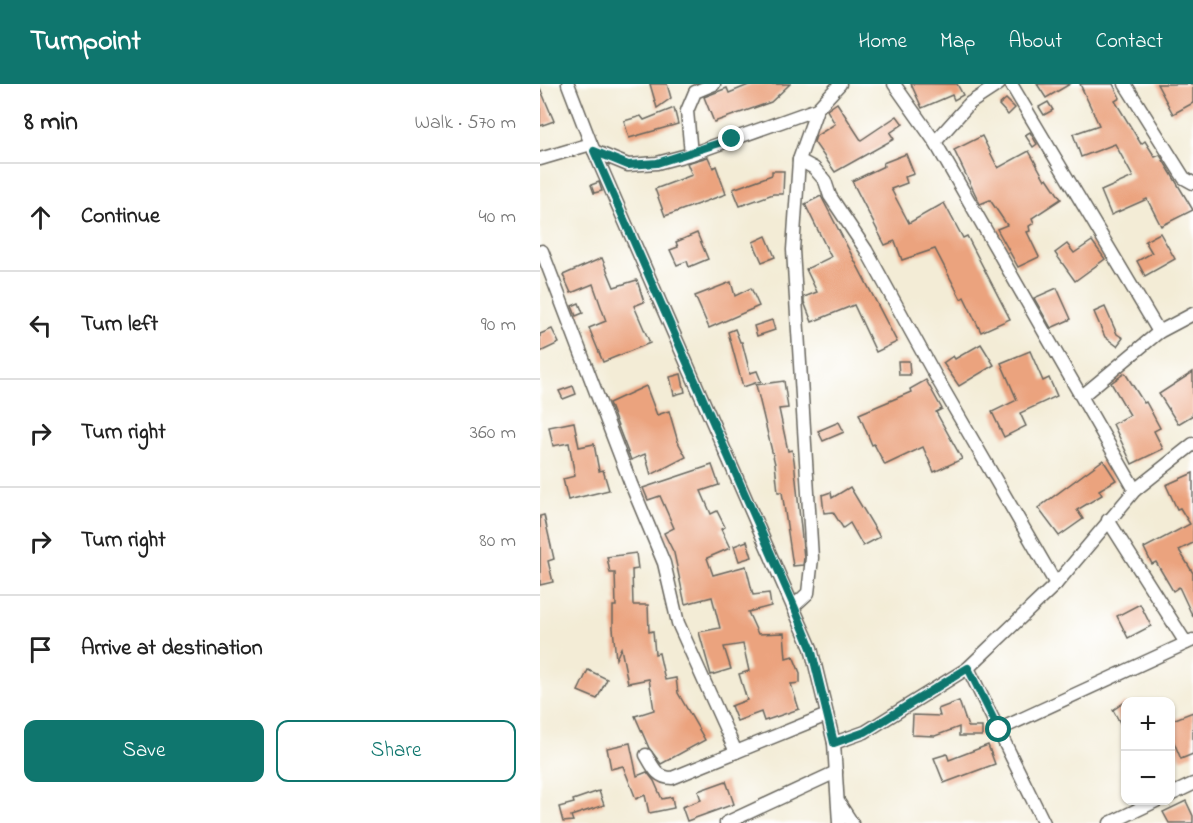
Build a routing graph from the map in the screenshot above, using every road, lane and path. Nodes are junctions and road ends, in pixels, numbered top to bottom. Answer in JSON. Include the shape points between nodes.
{"nodes":[{"id":1,"x":714,"y":84,"type":"edge"},
{"id":2,"x":840,"y":84,"type":"edge"},
{"id":3,"x":894,"y":84,"type":"edge"},
{"id":4,"x":999,"y":84,"type":"edge"},
{"id":5,"x":1011,"y":84,"type":"edge"},
{"id":6,"x":1125,"y":84,"type":"edge"},
{"id":7,"x":573,"y":86,"type":"edge"},
{"id":8,"x":818,"y":109,"type":"junction"},
{"id":9,"x":935,"y":142,"type":"junction"},
{"id":10,"x":592,"y":148,"type":"junction"},
{"id":11,"x":691,"y":154,"type":"junction"},
{"id":12,"x":540,"y":159,"type":"edge"},
{"id":13,"x":799,"y":160,"type":"junction"},
{"id":14,"x":1193,"y":183,"type":"edge"},
{"id":15,"x":542,"y":251,"type":"dead end"},
{"id":16,"x":1193,"y":314,"type":"edge"},
{"id":17,"x":1159,"y":332,"type":"junction"},
{"id":18,"x":1082,"y":396,"type":"junction"},
{"id":19,"x":1193,"y":444,"type":"edge"},
{"id":20,"x":1135,"y":490,"type":"junction"},
{"id":21,"x":1108,"y":520,"type":"junction"},
{"id":22,"x":1056,"y":584,"type":"junction"},
{"id":23,"x":794,"y":606,"type":"junction"},
{"id":24,"x":1190,"y":641,"type":"edge"},
{"id":25,"x":968,"y":668,"type":"junction"},
{"id":26,"x":827,"y":715,"type":"junction"},
{"id":27,"x":999,"y":730,"type":"junction"},
{"id":28,"x":834,"y":743,"type":"junction"},
{"id":29,"x":736,"y":752,"type":"junction"},
{"id":30,"x":646,"y":755,"type":"dead end"},
{"id":31,"x":836,"y":772,"type":"junction"},
{"id":32,"x":1193,"y":784,"type":"edge"},
{"id":33,"x":1175,"y":793,"type":"edge"},
{"id":34,"x":838,"y":802,"type":"junction"},
{"id":35,"x":1149,"y":805,"type":"edge"},
{"id":36,"x":726,"y":823,"type":"edge"},
{"id":37,"x":839,"y":823,"type":"edge"},
{"id":38,"x":852,"y":823,"type":"edge"},
{"id":39,"x":1044,"y":823,"type":"edge"},
{"id":40,"x":1110,"y":823,"type":"edge"}],
"edges":[{"from":1,"to":11,"type":"street","via":[[695,92],[687,111]]},
{"from":2,"to":8,"type":"street"},
{"from":3,"to":9,"type":"street"},
{"from":4,"to":9,"type":"street","via":[[970,103]]},
{"from":5,"to":17,"type":"street"},
{"from":6,"to":14,"type":"street","via":[[1184,178]]},
{"from":7,"to":10,"type":"street"},
{"from":8,"to":11,"type":"street"},
{"from":8,"to":13,"type":"street"},
{"from":9,"to":18,"type":"street"},
{"from":10,"to":11,"type":"street","via":[[628,165],[657,163]]},
{"from":10,"to":12,"type":"street"},
{"from":10,"to":23,"type":"street"},
{"from":13,"to":22,"type":"street","via":[[814,168],[825,181],[830,196],[866,250]]},
{"from":13,"to":23,"type":"street","via":[[793,250],[812,558],[808,593]]},
{"from":15,"to":29,"type":"street","via":[[664,563],[678,623]]},
{"from":16,"to":17,"type":"street"},
{"from":17,"to":18,"type":"street"},
{"from":18,"to":20,"type":"street"},
{"from":19,"to":20,"type":"street"},
{"from":20,"to":21,"type":"street"},
{"from":21,"to":22,"type":"street"},
{"from":21,"to":24,"type":"street"},
{"from":22,"to":25,"type":"street"},
{"from":23,"to":26,"type":"street","via":[[811,648]]},
{"from":24,"to":27,"type":"street"},
{"from":25,"to":27,"type":"street"},
{"from":25,"to":28,"type":"street","via":[[865,732]]},
{"from":26,"to":28,"type":"street"},
{"from":26,"to":29,"type":"street"},
{"from":27,"to":39,"type":"street"},
{"from":28,"to":31,"type":"street"},
{"from":29,"to":30,"type":"street","via":[[672,778],[657,773]]},
{"from":31,"to":34,"type":"street"},
{"from":31,"to":36,"type":"street"},
{"from":32,"to":33,"type":"street"},
{"from":34,"to":37,"type":"street"},
{"from":34,"to":38,"type":"street"},
{"from":35,"to":40,"type":"street"}]}
